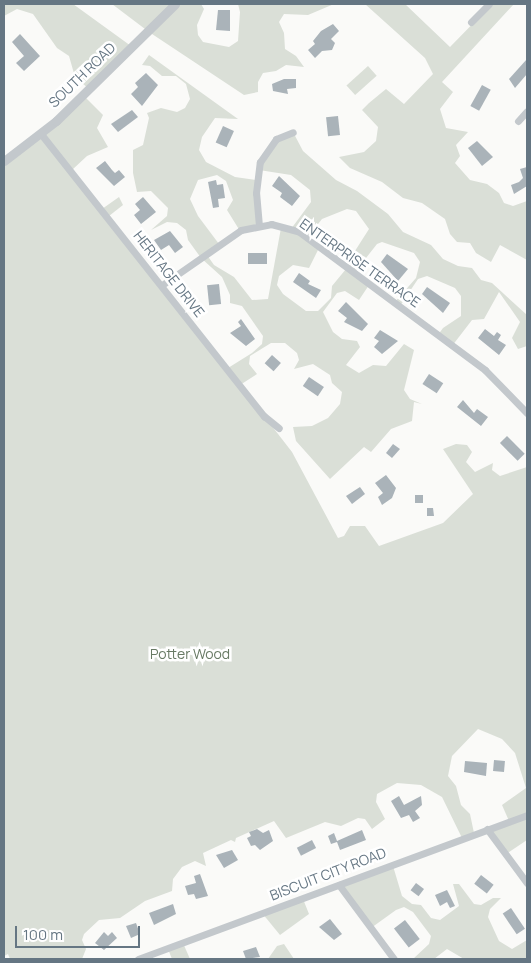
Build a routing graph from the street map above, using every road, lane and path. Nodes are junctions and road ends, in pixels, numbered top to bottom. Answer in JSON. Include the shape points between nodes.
{"nodes":[{"id":1,"x":175,"y":4,"type":"edge"},
{"id":2,"x":489,"y":4,"type":"edge"},
{"id":3,"x":471,"y":22,"type":"dead end"},
{"id":4,"x":527,"y":111,"type":"edge"},
{"id":5,"x":518,"y":122,"type":"dead end"},
{"id":6,"x":293,"y":132,"type":"dead end"},
{"id":7,"x":41,"y":134,"type":"junction"},
{"id":8,"x":4,"y":161,"type":"edge"},
{"id":9,"x":259,"y":226,"type":"junction"},
{"id":10,"x":162,"y":285,"type":"junction"},
{"id":11,"x":527,"y":413,"type":"edge"},
{"id":12,"x":279,"y":428,"type":"dead end"},
{"id":13,"x":527,"y":814,"type":"edge"},
{"id":14,"x":487,"y":829,"type":"junction"},
{"id":15,"x":527,"y":883,"type":"edge"},
{"id":16,"x":339,"y":885,"type":"junction"},
{"id":17,"x":138,"y":959,"type":"edge"},
{"id":18,"x":394,"y":959,"type":"edge"}],
"edges":[{"from":1,"to":7,"type":"street","name":"SOUTH ROAD"},
{"from":2,"to":3,"type":"street"},
{"from":4,"to":5,"type":"street"},
{"from":6,"to":9,"type":"street","via":[[276,139],[260,162],[256,193]]},
{"from":7,"to":8,"type":"street","name":"SOUTH ROAD"},
{"from":7,"to":10,"type":"street","name":"HERITAGE DRIVE"},
{"from":9,"to":10,"type":"street","name":"ENTERPRISE TERRACE","via":[[241,230]]},
{"from":9,"to":11,"type":"street","name":"ENTERPRISE TERRACE","via":[[285,227],[314,242],[485,370]]},
{"from":10,"to":12,"type":"street","name":"HERITAGE DRIVE","via":[[264,416]]},
{"from":13,"to":14,"type":"street","name":"BISCUIT CITY ROAD"},
{"from":14,"to":15,"type":"street"},
{"from":14,"to":16,"type":"street","name":"BISCUIT CITY ROAD"},
{"from":16,"to":17,"type":"street","name":"BISCUIT CITY ROAD"},
{"from":16,"to":18,"type":"street"}]}
